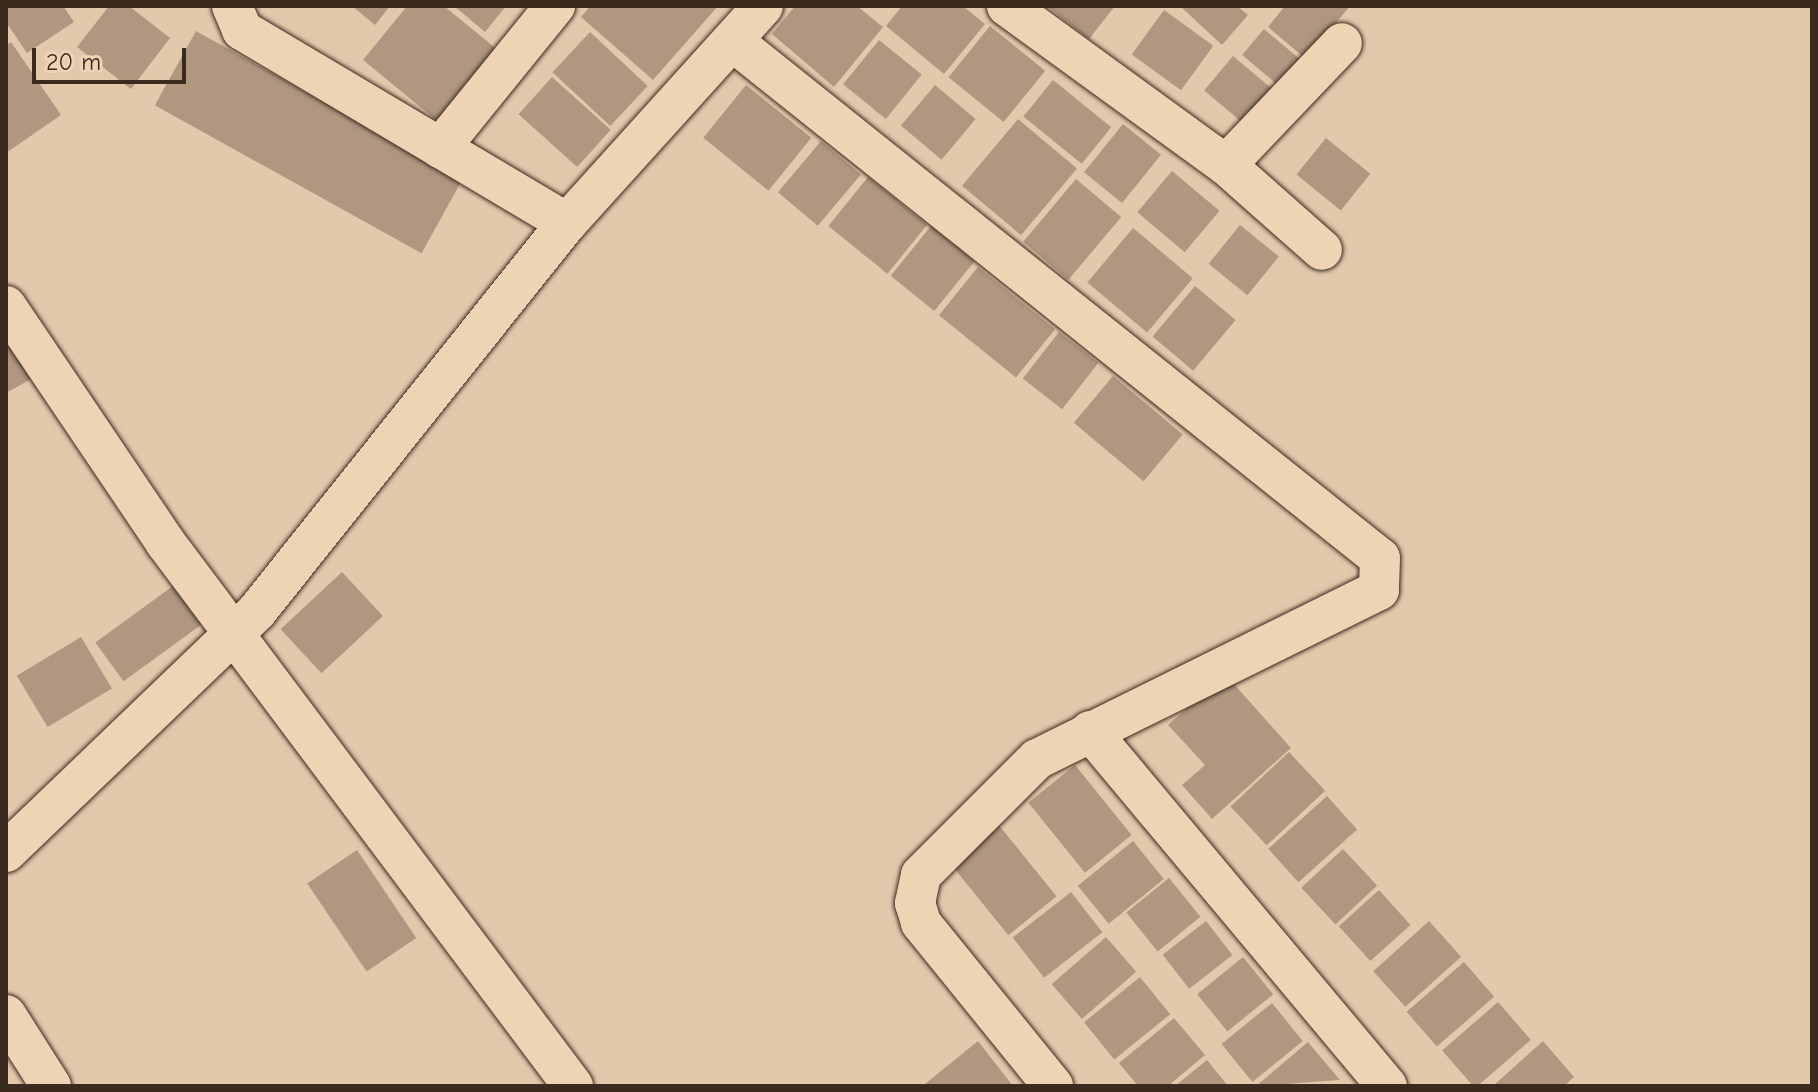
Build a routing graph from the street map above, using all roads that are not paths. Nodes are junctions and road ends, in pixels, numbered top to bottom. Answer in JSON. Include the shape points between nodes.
{"nodes":[{"id":1,"x":232,"y":6,"type":"edge"},
{"id":2,"x":555,"y":6,"type":"edge"},
{"id":3,"x":763,"y":6,"type":"edge"},
{"id":4,"x":1007,"y":6,"type":"edge"},
{"id":5,"x":735,"y":43,"type":"junction"},
{"id":6,"x":1342,"y":43,"type":"dead end"},
{"id":7,"x":440,"y":148,"type":"junction"},
{"id":8,"x":1226,"y":165,"type":"junction"},
{"id":9,"x":567,"y":223,"type":"junction"},
{"id":10,"x":1322,"y":250,"type":"dead end"},
{"id":11,"x":6,"y":306,"type":"edge"},
{"id":12,"x":235,"y":630,"type":"junction"},
{"id":13,"x":1090,"y":731,"type":"junction"},
{"id":14,"x":6,"y":852,"type":"edge"},
{"id":15,"x":6,"y":1015,"type":"edge"},
{"id":16,"x":51,"y":1086,"type":"edge"},
{"id":17,"x":573,"y":1086,"type":"edge"},
{"id":18,"x":1053,"y":1086,"type":"edge"},
{"id":19,"x":1387,"y":1086,"type":"edge"}],
"edges":[{"from":1,"to":7,"type":"street","via":[[242,30]]},
{"from":2,"to":7,"type":"street"},
{"from":3,"to":5,"type":"street"},
{"from":4,"to":8,"type":"street"},
{"from":5,"to":9,"type":"street"},
{"from":5,"to":13,"type":"street","via":[[1380,558],[1379,590]]},
{"from":6,"to":8,"type":"street"},
{"from":7,"to":9,"type":"street"},
{"from":8,"to":10,"type":"street"},
{"from":9,"to":12,"type":"street"},
{"from":11,"to":12,"type":"street","via":[[71,410]]},
{"from":12,"to":14,"type":"street"},
{"from":12,"to":17,"type":"street"},
{"from":13,"to":18,"type":"street","via":[[1037,759],[915,890],[921,923]]},
{"from":13,"to":19,"type":"street"},
{"from":15,"to":16,"type":"street"}]}
